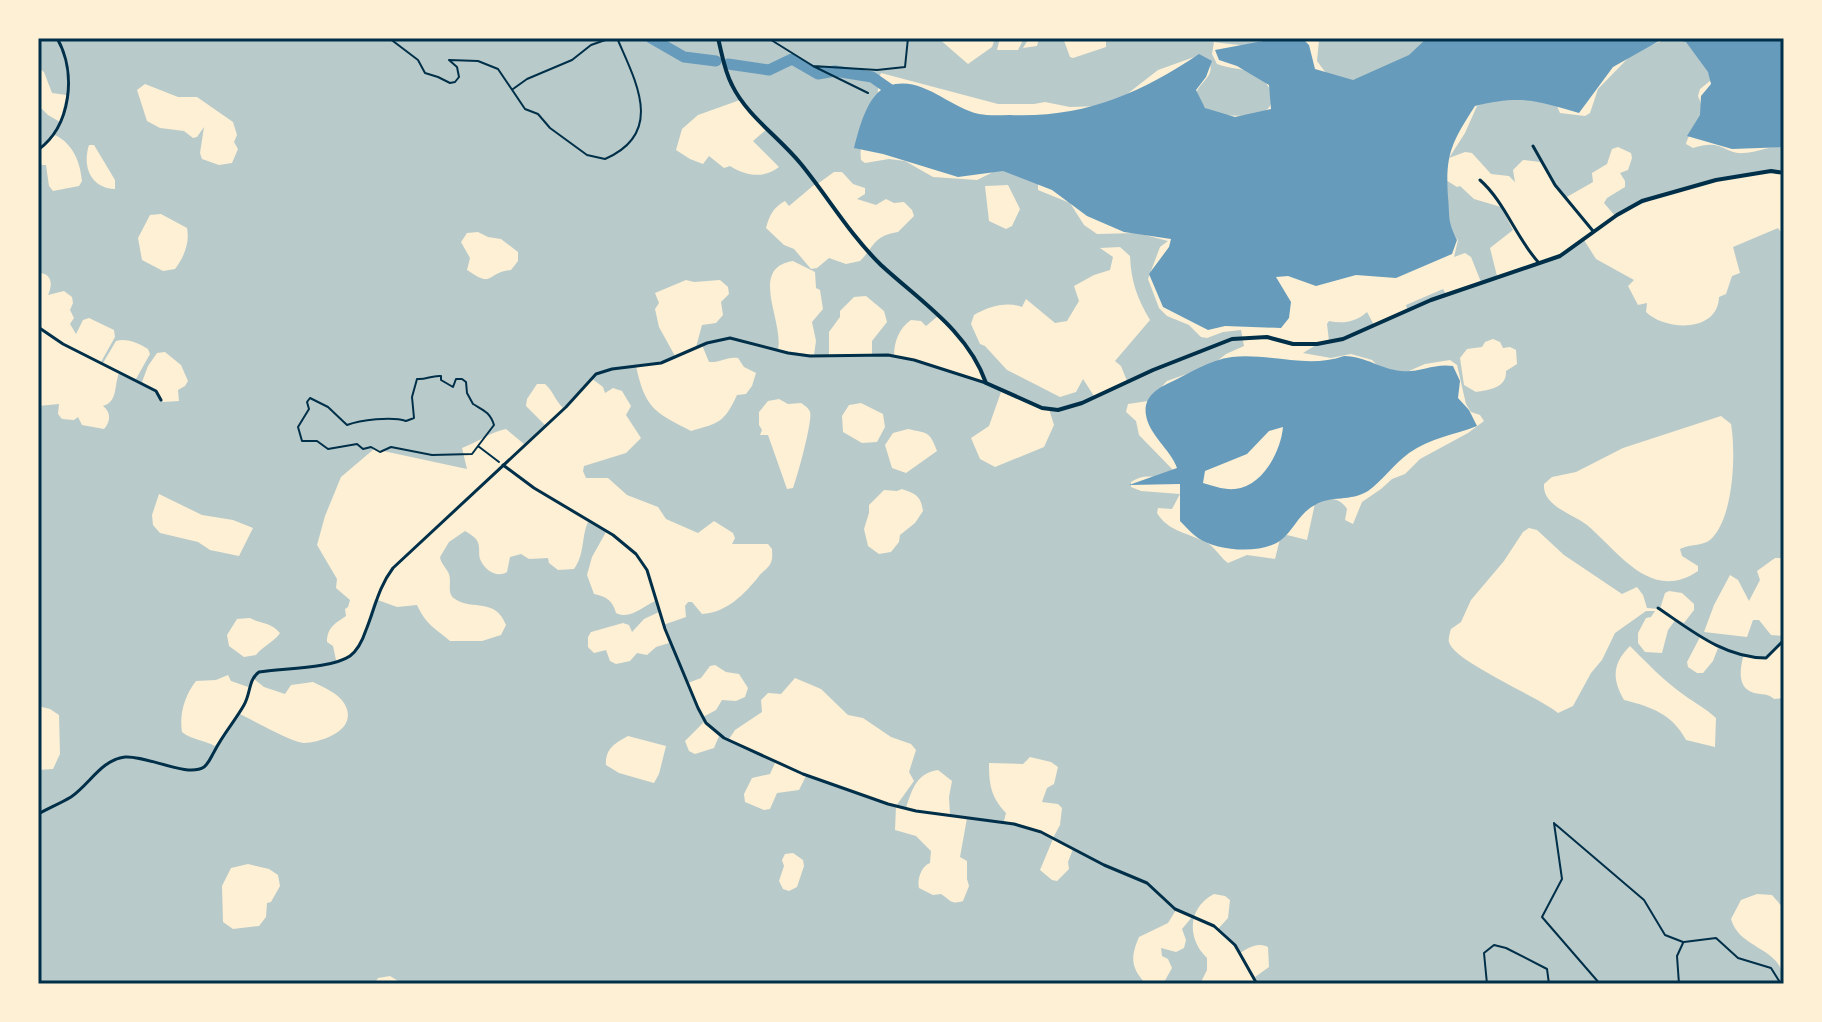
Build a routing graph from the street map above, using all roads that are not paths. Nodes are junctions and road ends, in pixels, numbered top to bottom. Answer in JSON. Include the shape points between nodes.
{"nodes":[{"id":1,"x":57,"y":38,"type":"edge"},
{"id":2,"x":718,"y":38,"type":"edge"},
{"id":3,"x":1533,"y":146,"type":"dead end"},
{"id":4,"x":38,"y":150,"type":"edge"},
{"id":5,"x":1784,"y":173,"type":"edge"},
{"id":6,"x":1480,"y":180,"type":"dead end"},
{"id":7,"x":1593,"y":231,"type":"junction"},
{"id":8,"x":1539,"y":263,"type":"junction"},
{"id":9,"x":38,"y":327,"type":"edge"},
{"id":10,"x":986,"y":383,"type":"junction"},
{"id":11,"x":161,"y":400,"type":"dead end"},
{"id":12,"x":503,"y":465,"type":"junction"},
{"id":13,"x":1658,"y":608,"type":"dead end"},
{"id":14,"x":1784,"y":640,"type":"edge"},
{"id":15,"x":38,"y":814,"type":"edge"},
{"id":16,"x":1257,"y":984,"type":"edge"}],
"edges":[{"from":1,"to":4,"type":"street","via":[[65,63],[67,107],[57,132]]},
{"from":2,"to":10,"type":"street","via":[[740,99],[800,163],[880,263],[960,338]]},
{"from":3,"to":7,"type":"street","via":[[1555,185]]},
{"from":5,"to":7,"type":"street","via":[[1677,189],[1642,201]]},
{"from":6,"to":8,"type":"street"},
{"from":7,"to":8,"type":"street","via":[[1560,256]]},
{"from":8,"to":10,"type":"street","via":[[1431,300],[1343,339],[1293,344],[1267,337],[1232,339],[1058,410]]},
{"from":9,"to":11,"type":"street","via":[[156,391]]},
{"from":10,"to":12,"type":"street","via":[[888,355],[810,356],[730,338],[661,363],[596,374]]},
{"from":12,"to":15,"type":"street","via":[[393,568],[381,584],[367,629],[348,657],[255,675],[246,702],[201,769],[134,756],[118,758],[70,798]]},
{"from":12,"to":16,"type":"street","via":[[636,554],[647,570],[698,708],[724,738],[888,804],[1014,824],[1053,838],[1147,883],[1175,909],[1214,926],[1235,945]]},
{"from":13,"to":14,"type":"street","via":[[1708,642],[1751,658],[1766,658]]}]}
